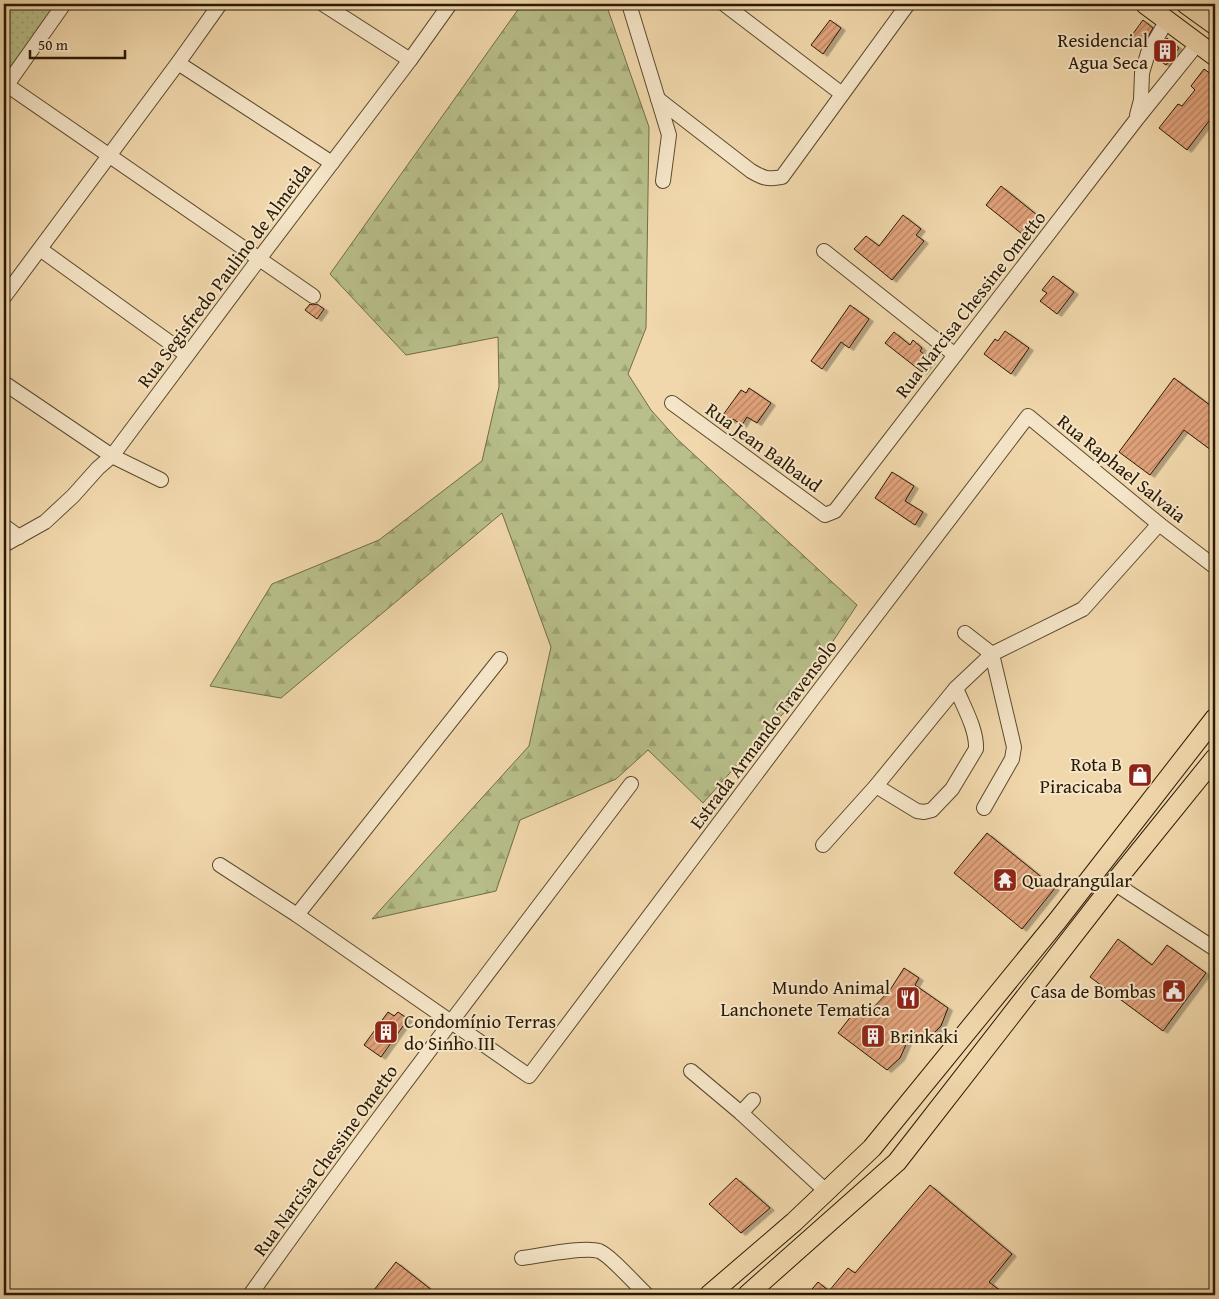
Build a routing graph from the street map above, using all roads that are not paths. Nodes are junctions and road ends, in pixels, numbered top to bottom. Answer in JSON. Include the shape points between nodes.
{"nodes":[{"id":1,"x":64,"y":4,"type":"edge"},
{"id":2,"x":220,"y":4,"type":"edge"},
{"id":3,"x":323,"y":4,"type":"edge"},
{"id":4,"x":450,"y":4,"type":"edge"},
{"id":5,"x":629,"y":4,"type":"edge"},
{"id":6,"x":724,"y":4,"type":"edge"},
{"id":7,"x":908,"y":4,"type":"edge"},
{"id":8,"x":1145,"y":4,"type":"edge"},
{"id":9,"x":1186,"y":4,"type":"edge"},
{"id":10,"x":1210,"y":15,"type":"edge"},
{"id":11,"x":1167,"y":20,"type":"junction"},
{"id":12,"x":1198,"y":43,"type":"junction"},
{"id":13,"x":1215,"y":56,"type":"edge"},
{"id":14,"x":410,"y":60,"type":"junction"},
{"id":15,"x":178,"y":63,"type":"junction"},
{"id":16,"x":5,"y":86,"type":"edge"},
{"id":17,"x":842,"y":94,"type":"junction"},
{"id":18,"x":658,"y":99,"type":"junction"},
{"id":19,"x":1136,"y":120,"type":"junction"},
{"id":20,"x":109,"y":156,"type":"junction"},
{"id":21,"x":332,"y":163,"type":"junction"},
{"id":22,"x":663,"y":181,"type":"dead end"},
{"id":23,"x":40,"y":249,"type":"junction"},
{"id":24,"x":824,"y":250,"type":"dead end"},
{"id":25,"x":258,"y":259,"type":"junction"},
{"id":26,"x":314,"y":296,"type":"dead end"},
{"id":27,"x":4,"y":298,"type":"edge"},
{"id":28,"x":187,"y":355,"type":"junction"},
{"id":29,"x":955,"y":355,"type":"junction"},
{"id":30,"x":4,"y":383,"type":"edge"},
{"id":31,"x":672,"y":403,"type":"dead end"},
{"id":32,"x":1028,"y":416,"type":"joint"},
{"id":33,"x":112,"y":456,"type":"junction"},
{"id":34,"x":162,"y":480,"type":"dead end"},
{"id":35,"x":835,"y":511,"type":"joint"},
{"id":36,"x":1159,"y":524,"type":"junction"},
{"id":37,"x":4,"y":526,"type":"edge"},
{"id":38,"x":19,"y":537,"type":"junction"},
{"id":39,"x":4,"y":545,"type":"edge"},
{"id":40,"x":1215,"y":567,"type":"edge"},
{"id":41,"x":965,"y":633,"type":"dead end"},
{"id":42,"x":992,"y":654,"type":"junction"},
{"id":43,"x":500,"y":659,"type":"dead end"},
{"id":44,"x":956,"y":688,"type":"junction"},
{"id":45,"x":1215,"y":718,"type":"edge"},
{"id":46,"x":1215,"y":758,"type":"edge"},
{"id":47,"x":631,"y":784,"type":"dead end"},
{"id":48,"x":876,"y":786,"type":"junction"},
{"id":49,"x":984,"y":808,"type":"dead end"},
{"id":50,"x":1131,"y":825,"type":"junction"},
{"id":51,"x":823,"y":844,"type":"dead end"},
{"id":52,"x":220,"y":865,"type":"dead end"},
{"id":53,"x":1114,"y":882,"type":"junction"},
{"id":54,"x":297,"y":915,"type":"junction"},
{"id":55,"x":1215,"y":949,"type":"edge"},
{"id":56,"x":451,"y":1022,"type":"junction"},
{"id":57,"x":691,"y":1071,"type":"dead end"},
{"id":58,"x":753,"y":1100,"type":"dead end"},
{"id":59,"x":741,"y":1113,"type":"junction"},
{"id":60,"x":827,"y":1192,"type":"junction"},
{"id":61,"x":780,"y":1235,"type":"junction"},
{"id":62,"x":522,"y":1258,"type":"dead end"},
{"id":63,"x":749,"y":1293,"type":"edge"},
{"id":64,"x":250,"y":1295,"type":"edge"},
{"id":65,"x":647,"y":1295,"type":"edge"},
{"id":66,"x":709,"y":1295,"type":"edge"}],
"edges":[{"from":1,"to":16,"type":"street"},
{"from":2,"to":15,"type":"street"},
{"from":3,"to":14,"type":"street"},
{"from":4,"to":14,"type":"street","name":"Rua Segisfredo Paulino de Almeida"},
{"from":5,"to":18,"type":"street"},
{"from":6,"to":17,"type":"street"},
{"from":7,"to":17,"type":"street"},
{"from":8,"to":11,"type":"main road"},
{"from":9,"to":10,"type":"main road"},
{"from":11,"to":12,"type":"main road"},
{"from":11,"to":19,"type":"street","name":"Rua Narcisa Chessine Ometto","via":[[1148,53]]},
{"from":12,"to":13,"type":"main road"},
{"from":12,"to":19,"type":"street","name":"Rua Narcisa Chessine Ometto"},
{"from":14,"to":21,"type":"street","name":"Rua Segisfredo Paulino de Almeida"},
{"from":15,"to":20,"type":"street"},
{"from":15,"to":21,"type":"street"},
{"from":16,"to":20,"type":"street"},
{"from":17,"to":18,"type":"street","via":[[782,177],[772,179],[751,171]]},
{"from":18,"to":22,"type":"street","via":[[669,135]]},
{"from":19,"to":29,"type":"street","name":"Rua Narcisa Chessine Ometto"},
{"from":20,"to":23,"type":"street"},
{"from":20,"to":25,"type":"street"},
{"from":21,"to":25,"type":"street","name":"Rua Segisfredo Paulino de Almeida"},
{"from":23,"to":27,"type":"street"},
{"from":23,"to":28,"type":"street"},
{"from":24,"to":29,"type":"street"},
{"from":25,"to":26,"type":"street"},
{"from":25,"to":28,"type":"street","name":"Rua Segisfredo Paulino de Almeida"},
{"from":28,"to":33,"type":"street","name":"Rua Segisfredo Paulino de Almeida"},
{"from":29,"to":35,"type":"street","name":"Rua Narcisa Chessine Ometto"},
{"from":30,"to":33,"type":"street"},
{"from":31,"to":35,"type":"street","name":"Rua Jean Balbaud","via":[[825,515]]},
{"from":32,"to":36,"type":"street","name":"Rua Raphael Salvaia"},
{"from":32,"to":56,"type":"street","name":"Estrada Armando Travensolo","via":[[529,1076]]},
{"from":33,"to":34,"type":"street"},
{"from":33,"to":38,"type":"street","name":"Rua Segisfredo Paulino de Almeida","via":[[45,522]]},
{"from":36,"to":40,"type":"street","name":"Rua Raphael Salvaia"},
{"from":36,"to":42,"type":"street","via":[[1082,609]]},
{"from":37,"to":38,"type":"street"},
{"from":38,"to":39,"type":"street","name":"Rua Segisfredo Paulino de Almeida"},
{"from":41,"to":42,"type":"street"},
{"from":42,"to":44,"type":"street"},
{"from":42,"to":49,"type":"street","via":[[1014,747],[1012,759]]},
{"from":43,"to":54,"type":"street"},
{"from":44,"to":48,"type":"street"},
{"from":44,"to":48,"type":"street","via":[[974,732],[976,749],[952,789],[932,810],[924,812]]},
{"from":45,"to":50,"type":"main road"},
{"from":46,"to":53,"type":"main road"},
{"from":47,"to":56,"type":"street","name":"Rua Narcisa Chessine Ometto"},
{"from":48,"to":51,"type":"street"},
{"from":50,"to":53,"type":"main road","via":[[1128,837],[1106,872],[1107,878]]},
{"from":50,"to":60,"type":"main road","via":[[872,1148]]},
{"from":52,"to":54,"type":"street"},
{"from":53,"to":55,"type":"street"},
{"from":53,"to":63,"type":"main road","via":[[897,1162]]},
{"from":54,"to":56,"type":"street"},
{"from":56,"to":64,"type":"street","name":"Rua Narcisa Chessine Ometto"},
{"from":57,"to":59,"type":"street"},
{"from":58,"to":59,"type":"street"},
{"from":59,"to":60,"type":"street"},
{"from":60,"to":61,"type":"main road"},
{"from":61,"to":63,"type":"main road","via":[[786,1246],[757,1275]]},
{"from":61,"to":66,"type":"main road"},
{"from":62,"to":65,"type":"street","via":[[582,1249],[599,1251]]}]}
